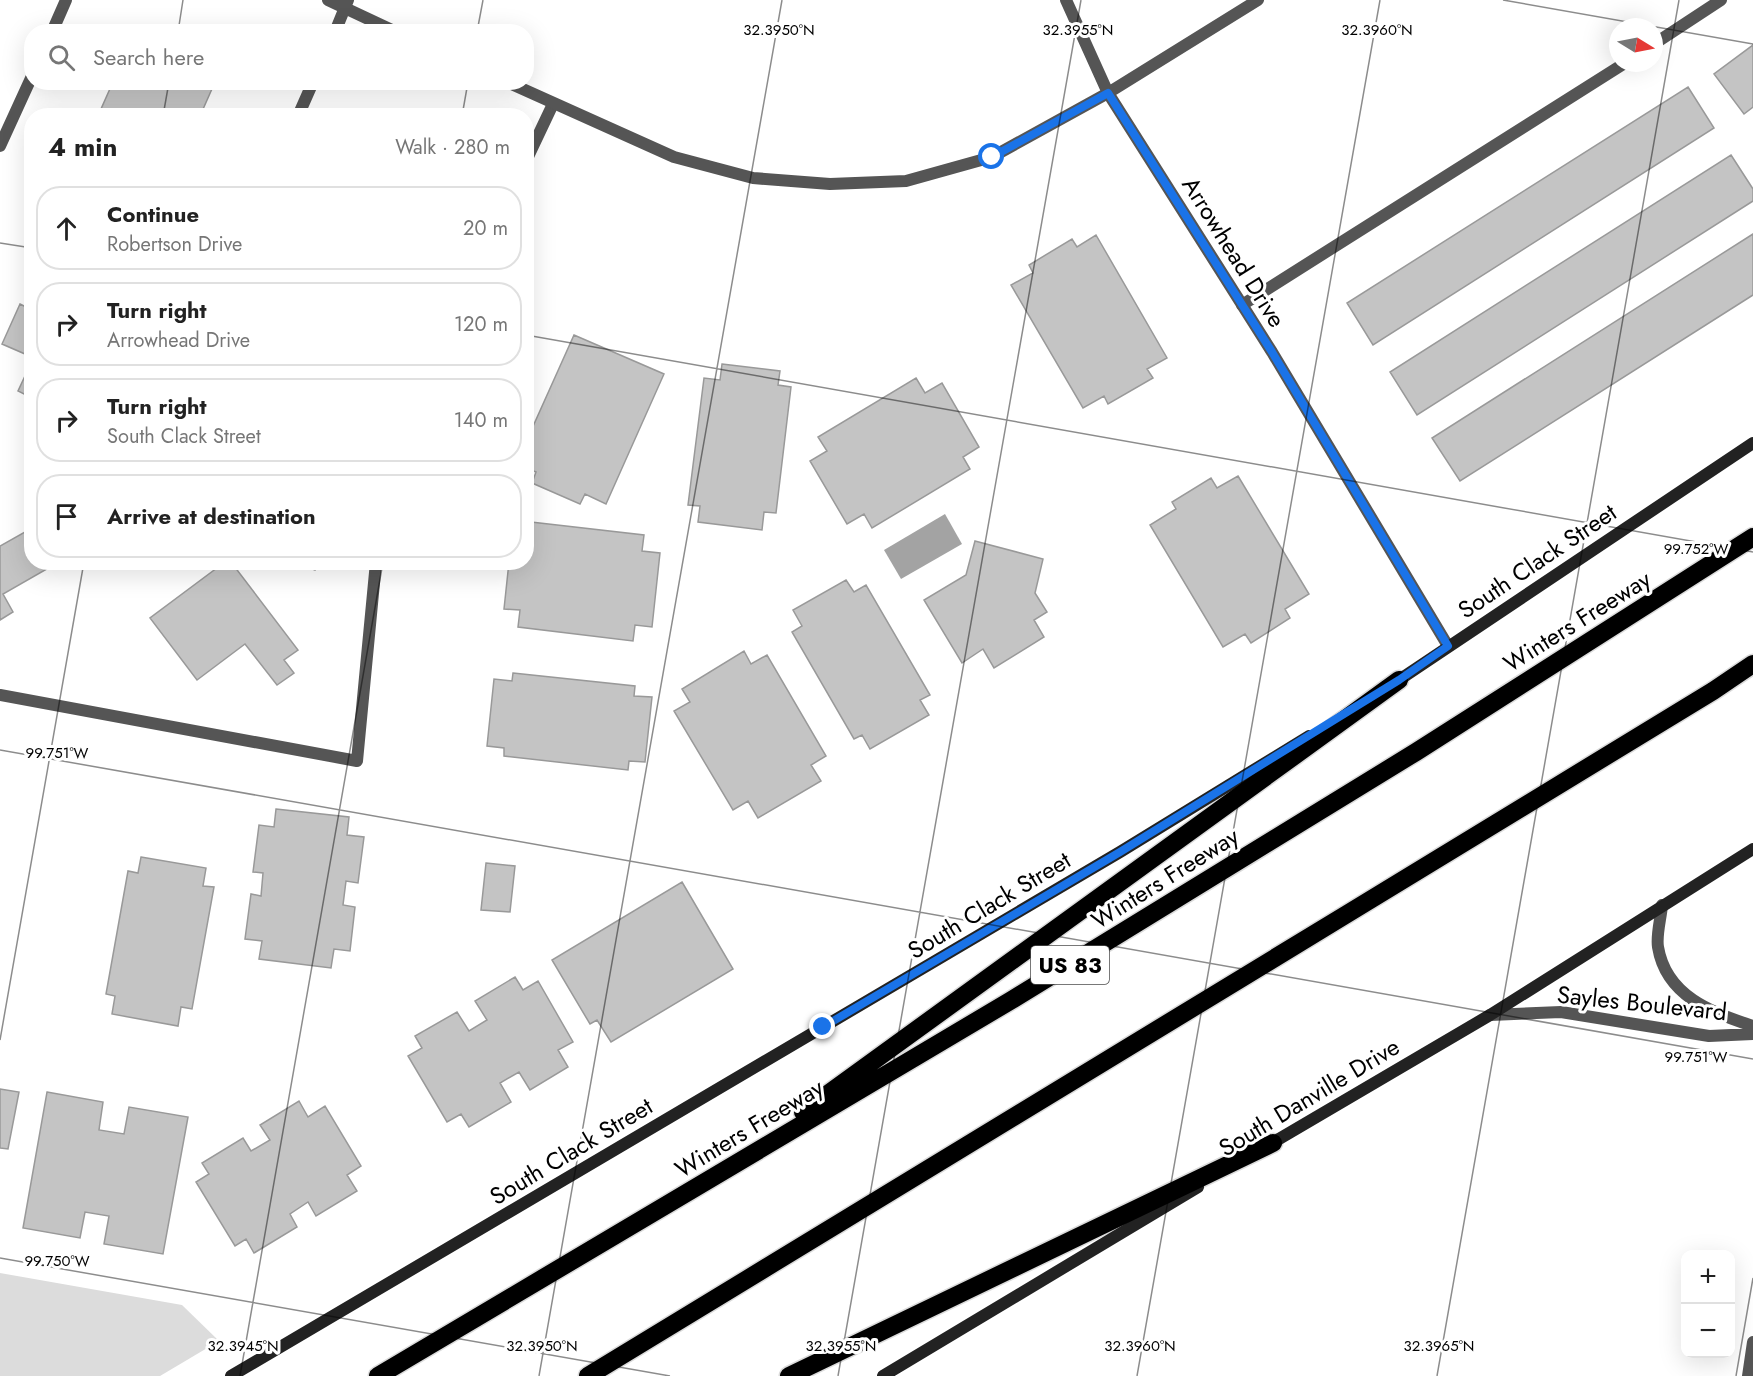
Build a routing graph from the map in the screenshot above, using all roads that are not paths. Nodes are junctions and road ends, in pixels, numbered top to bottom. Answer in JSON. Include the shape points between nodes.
{"nodes":[{"id":1,"x":66,"y":0,"type":"edge"},
{"id":2,"x":328,"y":0,"type":"edge"},
{"id":3,"x":1066,"y":0,"type":"edge"},
{"id":4,"x":1258,"y":0,"type":"edge"},
{"id":5,"x":1721,"y":0,"type":"edge"},
{"id":6,"x":346,"y":4,"type":"edge"},
{"id":7,"x":56,"y":24,"type":"edge"},
{"id":8,"x":338,"y":24,"type":"edge"},
{"id":9,"x":382,"y":24,"type":"edge"},
{"id":10,"x":1663,"y":39,"type":"edge"},
{"id":11,"x":1611,"y":72,"type":"edge"},
{"id":12,"x":26,"y":90,"type":"edge"},
{"id":13,"x":309,"y":90,"type":"edge"},
{"id":14,"x":524,"y":90,"type":"edge"},
{"id":15,"x":1108,"y":93,"type":"junction"},
{"id":16,"x":553,"y":104,"type":"junction"},
{"id":17,"x":302,"y":108,"type":"edge"},
{"id":18,"x":534,"y":144,"type":"edge"},
{"id":19,"x":0,"y":146,"type":"edge"},
{"id":20,"x":1242,"y":305,"type":"junction"},
{"id":21,"x":1753,"y":443,"type":"edge"},
{"id":22,"x":1753,"y":537,"type":"edge"},
{"id":23,"x":375,"y":570,"type":"edge"},
{"id":24,"x":1448,"y":646,"type":"junction"},
{"id":25,"x":1753,"y":664,"type":"edge"},
{"id":26,"x":1399,"y":680,"type":"junction"},
{"id":27,"x":0,"y":695,"type":"edge"},
{"id":28,"x":1753,"y":849,"type":"edge"},
{"id":29,"x":1662,"y":905,"type":"junction"},
{"id":30,"x":1490,"y":1015,"type":"junction"},
{"id":31,"x":1753,"y":1026,"type":"edge"},
{"id":32,"x":1753,"y":1034,"type":"edge"},
{"id":33,"x":1273,"y":1143,"type":"junction"},
{"id":34,"x":712,"y":1178,"type":"junction"},
{"id":35,"x":1753,"y":1342,"type":"edge"},
{"id":36,"x":231,"y":1376,"type":"edge"},
{"id":37,"x":378,"y":1376,"type":"edge"},
{"id":38,"x":588,"y":1376,"type":"edge"},
{"id":39,"x":789,"y":1376,"type":"edge"},
{"id":40,"x":883,"y":1376,"type":"edge"},
{"id":41,"x":1748,"y":1376,"type":"edge"}],
"edges":[{"from":1,"to":7,"type":"street"},
{"from":2,"to":6,"type":"street"},
{"from":3,"to":15,"type":"street","name":"Arrowhead Drive"},
{"from":4,"to":15,"type":"street"},
{"from":5,"to":10,"type":"street"},
{"from":6,"to":8,"type":"street"},
{"from":6,"to":9,"type":"street"},
{"from":11,"to":20,"type":"street"},
{"from":12,"to":19,"type":"street"},
{"from":13,"to":17,"type":"street"},
{"from":14,"to":16,"type":"street"},
{"from":15,"to":16,"type":"street","via":[[992,157],[906,181],[830,184],[753,178],[674,157]]},
{"from":15,"to":20,"type":"street","name":"Arrowhead Drive"},
{"from":16,"to":18,"type":"street"},
{"from":20,"to":24,"type":"street","name":"Arrowhead Drive"},
{"from":21,"to":24,"type":"main road","name":"South Clack Street"},
{"from":22,"to":34,"type":"highway","name":"Winters Freeway","number":"US 83","via":[[1416,752],[1010,1002]]},
{"from":23,"to":27,"type":"street","via":[[357,761]]},
{"from":24,"to":26,"type":"main road","name":"South Clack Street"},
{"from":25,"to":38,"type":"highway","via":[[1341,920]]},
{"from":26,"to":34,"type":"highway"},
{"from":26,"to":36,"type":"main road","name":"South Clack Street","via":[[1120,852]]},
{"from":28,"to":29,"type":"main road","name":"South Danville Drive"},
{"from":29,"to":30,"type":"main road","name":"South Danville Drive"},
{"from":29,"to":31,"type":"street","name":"Sayles Boulevard","via":[[1657,946],[1677,989],[1700,1006]]},
{"from":30,"to":32,"type":"street","name":"Sayles Boulevard","via":[[1561,1012],[1709,1036]]},
{"from":30,"to":33,"type":"main road","name":"South Danville Drive"},
{"from":33,"to":39,"type":"highway"},
{"from":33,"to":40,"type":"main road","name":"South Danville Drive"},
{"from":34,"to":37,"type":"highway","name":"Winters Freeway","number":"US 83"},
{"from":35,"to":41,"type":"street"}]}
